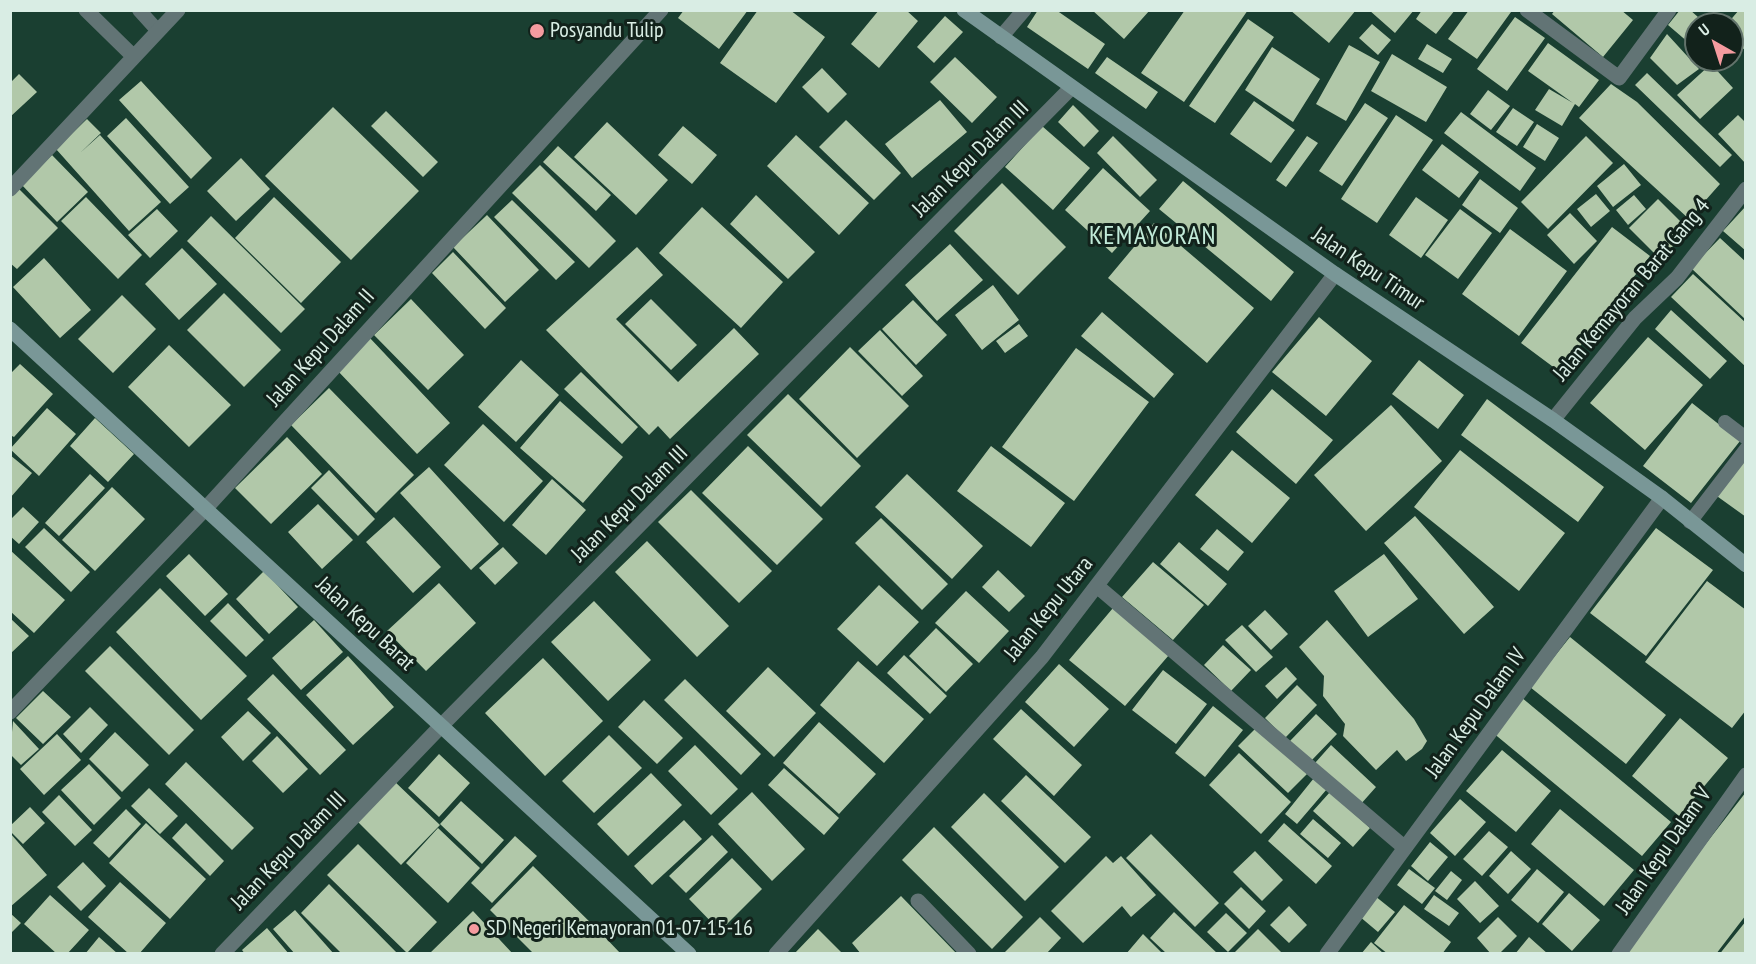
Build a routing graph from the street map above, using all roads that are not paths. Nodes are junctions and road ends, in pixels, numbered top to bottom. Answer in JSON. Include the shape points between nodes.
{"nodes":[{"id":1,"x":86,"y":10,"type":"edge"},
{"id":2,"x":139,"y":10,"type":"edge"},
{"id":3,"x":178,"y":10,"type":"edge"},
{"id":4,"x":661,"y":10,"type":"edge"},
{"id":5,"x":964,"y":10,"type":"edge"},
{"id":6,"x":1024,"y":10,"type":"edge"},
{"id":7,"x":1527,"y":10,"type":"edge"},
{"id":8,"x":1669,"y":10,"type":"edge"},
{"id":9,"x":158,"y":31,"type":"junction"},
{"id":10,"x":1001,"y":38,"type":"junction"},
{"id":11,"x":135,"y":57,"type":"junction"},
{"id":12,"x":1071,"y":88,"type":"junction"},
{"id":13,"x":10,"y":189,"type":"edge"},
{"id":14,"x":1746,"y":189,"type":"edge"},
{"id":15,"x":1335,"y":274,"type":"junction"},
{"id":16,"x":10,"y":328,"type":"edge"},
{"id":17,"x":1553,"y":420,"type":"junction"},
{"id":18,"x":1725,"y":422,"type":"dead end"},
{"id":19,"x":1746,"y":438,"type":"edge"},
{"id":20,"x":1746,"y":449,"type":"edge"},
{"id":21,"x":1662,"y":498,"type":"junction"},
{"id":22,"x":206,"y":508,"type":"junction"},
{"id":23,"x":1690,"y":522,"type":"junction"},
{"id":24,"x":1746,"y":565,"type":"edge"},
{"id":25,"x":1097,"y":586,"type":"junction"},
{"id":26,"x":10,"y":712,"type":"edge"},
{"id":27,"x":442,"y":725,"type":"junction"},
{"id":28,"x":1746,"y":775,"type":"edge"},
{"id":29,"x":1405,"y":848,"type":"junction"},
{"id":30,"x":918,"y":902,"type":"dead end"},
{"id":31,"x":222,"y":954,"type":"edge"},
{"id":32,"x":689,"y":954,"type":"edge"},
{"id":33,"x":776,"y":954,"type":"edge"},
{"id":34,"x":969,"y":954,"type":"edge"},
{"id":35,"x":1327,"y":954,"type":"edge"},
{"id":36,"x":1619,"y":954,"type":"edge"}],
"edges":[{"from":1,"to":11,"type":"street"},
{"from":2,"to":9,"type":"lane"},
{"from":3,"to":9,"type":"street"},
{"from":4,"to":22,"type":"street","name":"Jalan Kepu Dalam II"},
{"from":5,"to":10,"type":"street","name":"Jalan Kepu Timur"},
{"from":6,"to":10,"type":"street"},
{"from":7,"to":8,"type":"street","via":[[1619,78]]},
{"from":9,"to":11,"type":"street"},
{"from":10,"to":12,"type":"street","name":"Jalan Kepu Timur"},
{"from":11,"to":13,"type":"street"},
{"from":12,"to":15,"type":"street","name":"Jalan Kepu Timur"},
{"from":12,"to":27,"type":"street","name":"Jalan Kepu Dalam III"},
{"from":14,"to":17,"type":"street","name":"Jalan Kemayoran Barat Gang 4","via":[[1677,278],[1635,318]]},
{"from":15,"to":17,"type":"street","name":"Jalan Kepu Timur"},
{"from":15,"to":25,"type":"street","name":"Jalan Kepu Utara"},
{"from":16,"to":22,"type":"street","name":"Jalan Kepu Barat"},
{"from":17,"to":21,"type":"street","name":"Jalan Kepu Timur"},
{"from":18,"to":19,"type":"lane"},
{"from":20,"to":23,"type":"lane"},
{"from":21,"to":23,"type":"street","name":"Jalan Kepu Timur"},
{"from":21,"to":29,"type":"street","name":"Jalan Kepu Dalam IV"},
{"from":22,"to":26,"type":"street","name":"Jalan Kepu Dalam II"},
{"from":22,"to":27,"type":"street","name":"Jalan Kepu Barat"},
{"from":23,"to":24,"type":"street","name":"Jalan Kepu Timur"},
{"from":25,"to":29,"type":"street"},
{"from":25,"to":33,"type":"street","name":"Jalan Kepu Utara","via":[[1004,700]]},
{"from":27,"to":31,"type":"street","name":"Jalan Kepu Dalam III"},
{"from":27,"to":32,"type":"street","name":"Jalan Kepu Barat"},
{"from":28,"to":36,"type":"street","name":"Jalan Kepu Dalam V"},
{"from":29,"to":35,"type":"street","name":"Jalan Kepu Dalam IV"},
{"from":30,"to":34,"type":"street"}]}
